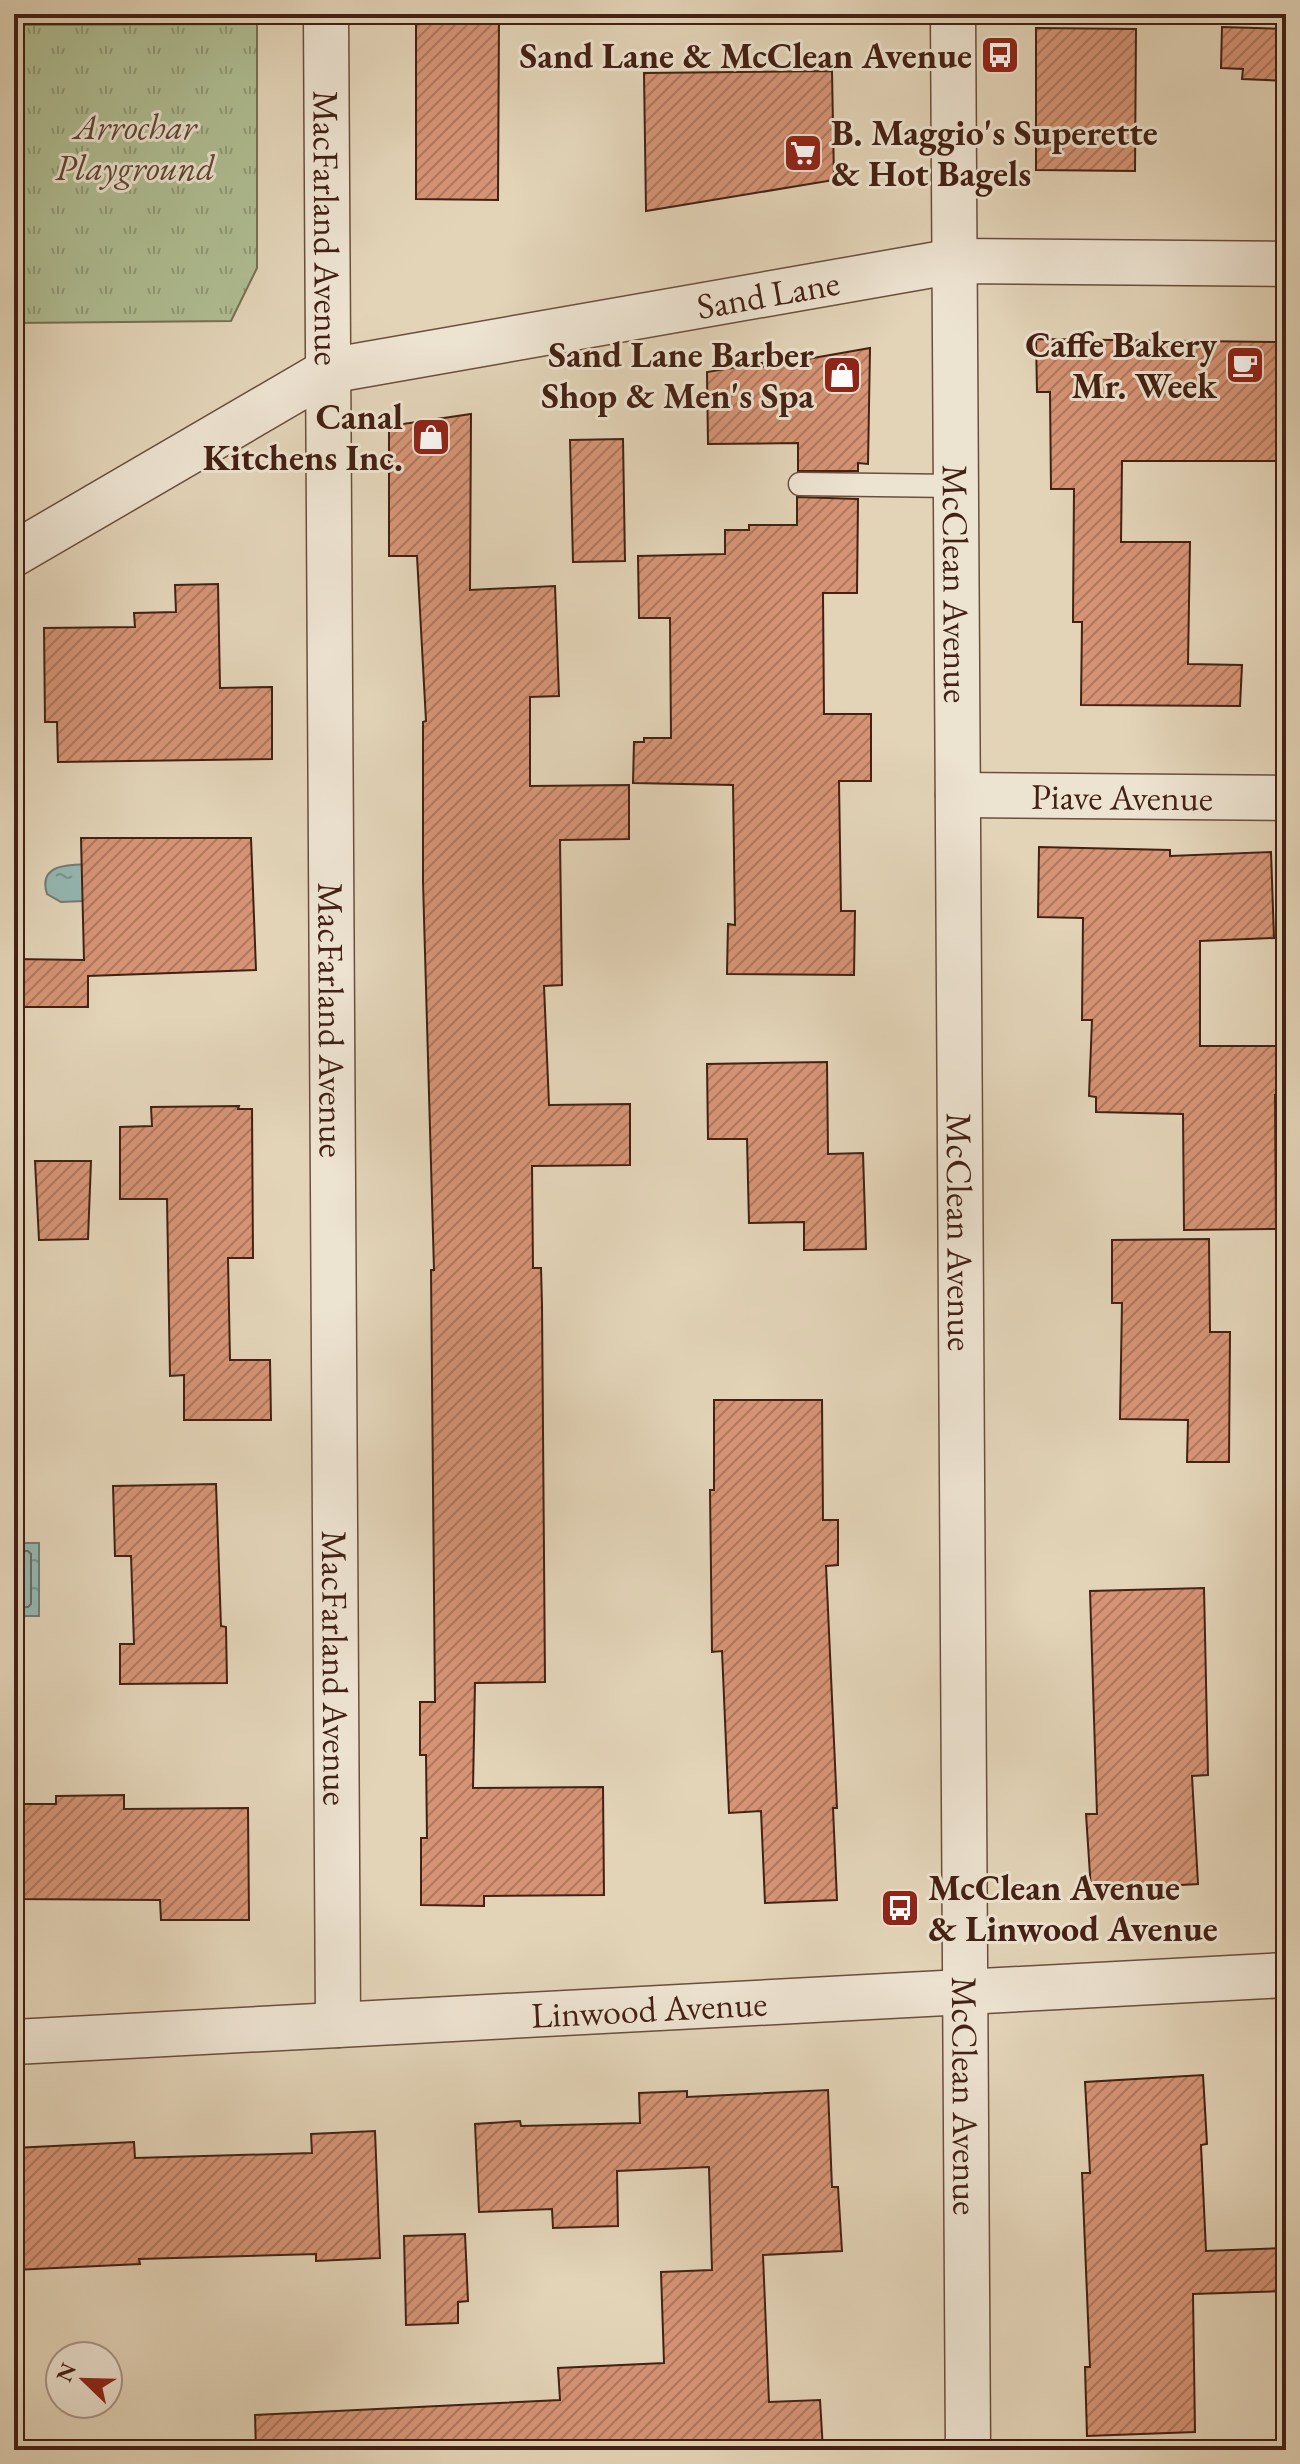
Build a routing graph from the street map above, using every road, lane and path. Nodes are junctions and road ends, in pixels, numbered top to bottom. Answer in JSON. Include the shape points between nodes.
{"nodes":[{"id":1,"x":326,"y":14,"type":"edge"},
{"id":2,"x":953,"y":14,"type":"edge"},
{"id":3,"x":955,"y":261,"type":"junction"},
{"id":4,"x":1286,"y":264,"type":"edge"},
{"id":5,"x":328,"y":371,"type":"junction"},
{"id":6,"x":800,"y":484,"type":"dead end"},
{"id":7,"x":955,"y":486,"type":"junction"},
{"id":8,"x":14,"y":554,"type":"edge"},
{"id":9,"x":958,"y":795,"type":"junction"},
{"id":10,"x":1286,"y":798,"type":"edge"},
{"id":11,"x":1286,"y":1975,"type":"edge"},
{"id":12,"x":966,"y":1992,"type":"junction"},
{"id":13,"x":338,"y":2025,"type":"junction"},
{"id":14,"x":14,"y":2042,"type":"edge"},
{"id":15,"x":968,"y":2450,"type":"edge"}],
"edges":[{"from":1,"to":5,"type":"street","name":"MacFarland Avenue"},
{"from":2,"to":3,"type":"street","name":"McClean Avenue"},
{"from":3,"to":4,"type":"street","name":"Sand Lane"},
{"from":3,"to":5,"type":"street","name":"Sand Lane"},
{"from":3,"to":7,"type":"street","name":"McClean Avenue"},
{"from":5,"to":8,"type":"street","name":"Sand Lane"},
{"from":5,"to":13,"type":"street","name":"MacFarland Avenue"},
{"from":6,"to":7,"type":"lane"},
{"from":7,"to":9,"type":"street","name":"McClean Avenue"},
{"from":9,"to":10,"type":"street","name":"Piave Avenue"},
{"from":9,"to":12,"type":"street","name":"McClean Avenue"},
{"from":11,"to":12,"type":"street","name":"Linwood Avenue"},
{"from":12,"to":13,"type":"street","name":"Linwood Avenue"},
{"from":12,"to":15,"type":"street","name":"McClean Avenue"},
{"from":13,"to":14,"type":"street","name":"Linwood Avenue"}]}
